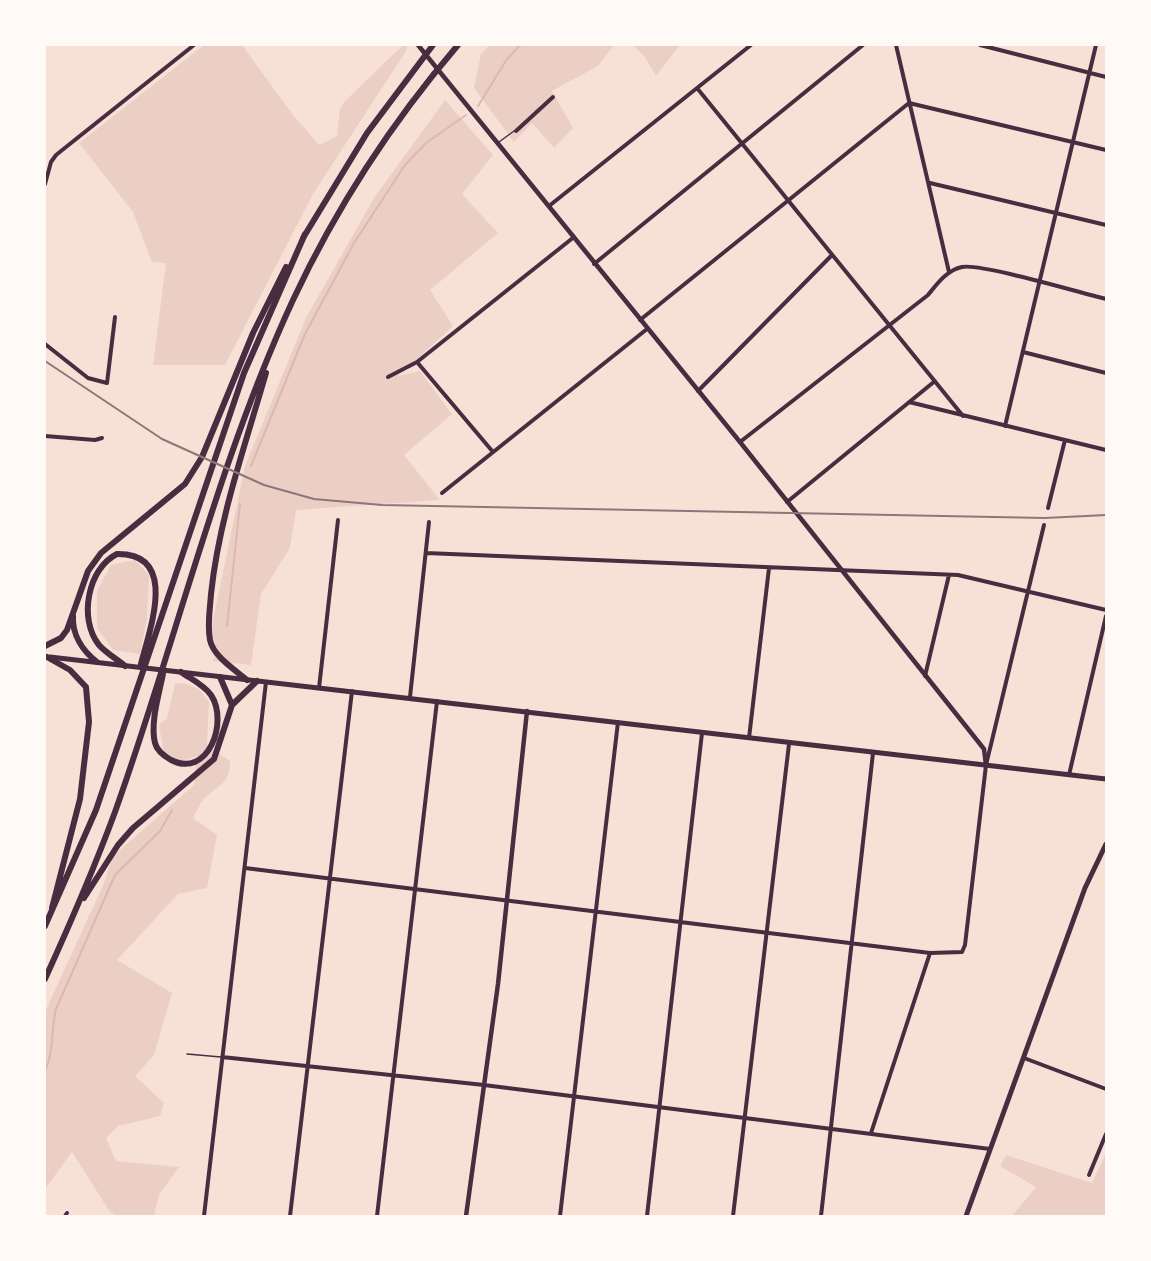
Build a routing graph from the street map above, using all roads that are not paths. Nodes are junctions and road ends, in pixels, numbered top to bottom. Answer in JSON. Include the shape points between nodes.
{"nodes":[{"id":1,"x":194,"y":45,"type":"edge"},
{"id":2,"x":418,"y":45,"type":"edge"},
{"id":3,"x":433,"y":45,"type":"edge"},
{"id":4,"x":458,"y":45,"type":"edge"},
{"id":5,"x":751,"y":45,"type":"edge"},
{"id":6,"x":863,"y":45,"type":"edge"},
{"id":7,"x":896,"y":45,"type":"edge"},
{"id":8,"x":980,"y":45,"type":"edge"},
{"id":9,"x":1096,"y":45,"type":"edge"},
{"id":10,"x":1089,"y":73,"type":"junction"},
{"id":11,"x":1106,"y":77,"type":"edge"},
{"id":12,"x":697,"y":88,"type":"junction"},
{"id":13,"x":553,"y":97,"type":"dead end"},
{"id":14,"x":909,"y":103,"type":"junction"},
{"id":15,"x":516,"y":131,"type":"joint"},
{"id":16,"x":1075,"y":142,"type":"junction"},
{"id":17,"x":498,"y":143,"type":"junction"},
{"id":18,"x":743,"y":145,"type":"junction"},
{"id":19,"x":1106,"y":150,"type":"edge"},
{"id":20,"x":930,"y":183,"type":"junction"},
{"id":21,"x":45,"y":184,"type":"edge"},
{"id":22,"x":788,"y":200,"type":"junction"},
{"id":23,"x":549,"y":206,"type":"junction"},
{"id":24,"x":1057,"y":213,"type":"junction"},
{"id":25,"x":1106,"y":225,"type":"edge"},
{"id":26,"x":305,"y":234,"type":"junction"},
{"id":27,"x":574,"y":237,"type":"junction"},
{"id":28,"x":832,"y":255,"type":"junction"},
{"id":29,"x":594,"y":264,"type":"junction"},
{"id":30,"x":949,"y":272,"type":"junction"},
{"id":31,"x":1039,"y":283,"type":"junction"},
{"id":32,"x":1106,"y":299,"type":"edge"},
{"id":33,"x":115,"y":317,"type":"dead end"},
{"id":34,"x":640,"y":320,"type":"junction"},
{"id":35,"x":889,"y":325,"type":"junction"},
{"id":36,"x":647,"y":329,"type":"junction"},
{"id":37,"x":275,"y":340,"type":"junction"},
{"id":38,"x":45,"y":344,"type":"edge"},
{"id":39,"x":1023,"y":352,"type":"junction"},
{"id":40,"x":417,"y":362,"type":"junction"},
{"id":41,"x":1106,"y":373,"type":"edge"},
{"id":42,"x":388,"y":377,"type":"dead end"},
{"id":43,"x":935,"y":381,"type":"junction"},
{"id":44,"x":697,"y":391,"type":"junction"},
{"id":45,"x":909,"y":402,"type":"junction"},
{"id":46,"x":963,"y":416,"type":"junction"},
{"id":47,"x":1005,"y":426,"type":"junction"},
{"id":48,"x":45,"y":436,"type":"edge"},
{"id":49,"x":102,"y":438,"type":"dead end"},
{"id":50,"x":1065,"y":440,"type":"junction"},
{"id":51,"x":740,"y":442,"type":"junction"},
{"id":52,"x":1106,"y":450,"type":"edge"},
{"id":53,"x":493,"y":452,"type":"junction"},
{"id":54,"x":442,"y":493,"type":"dead end"},
{"id":55,"x":787,"y":502,"type":"junction"},
{"id":56,"x":1048,"y":508,"type":"dead end"},
{"id":57,"x":338,"y":520,"type":"dead end"},
{"id":58,"x":429,"y":522,"type":"dead end"},
{"id":59,"x":1044,"y":525,"type":"dead end"},
{"id":60,"x":426,"y":553,"type":"junction"},
{"id":61,"x":769,"y":568,"type":"junction"},
{"id":62,"x":842,"y":572,"type":"junction"},
{"id":63,"x":949,"y":574,"type":"junction"},
{"id":64,"x":1028,"y":592,"type":"junction"},
{"id":65,"x":75,"y":607,"type":"junction"},
{"id":66,"x":1106,"y":610,"type":"edge"},
{"id":67,"x":1106,"y":616,"type":"edge"},
{"id":68,"x":169,"y":645,"type":"junction"},
{"id":69,"x":45,"y":646,"type":"edge"},
{"id":70,"x":46,"y":657,"type":"edge"},
{"id":71,"x":97,"y":662,"type":"junction"},
{"id":72,"x":125,"y":666,"type":"junction"},
{"id":73,"x":181,"y":672,"type":"junction"},
{"id":74,"x":220,"y":676,"type":"junction"},
{"id":75,"x":925,"y":676,"type":"junction"},
{"id":76,"x":247,"y":680,"type":"junction"},
{"id":77,"x":257,"y":681,"type":"junction"},
{"id":78,"x":266,"y":682,"type":"junction"},
{"id":79,"x":319,"y":688,"type":"junction"},
{"id":80,"x":351,"y":691,"type":"junction"},
{"id":81,"x":410,"y":697,"type":"junction"},
{"id":82,"x":437,"y":701,"type":"junction"},
{"id":83,"x":232,"y":705,"type":"junction"},
{"id":84,"x":130,"y":709,"type":"junction"},
{"id":85,"x":527,"y":711,"type":"junction"},
{"id":86,"x":618,"y":722,"type":"junction"},
{"id":87,"x":702,"y":733,"type":"junction"},
{"id":88,"x":749,"y":739,"type":"junction"},
{"id":89,"x":789,"y":744,"type":"junction"},
{"id":90,"x":873,"y":753,"type":"junction"},
{"id":91,"x":986,"y":765,"type":"junction"},
{"id":92,"x":1069,"y":775,"type":"junction"},
{"id":93,"x":1106,"y":779,"type":"edge"},
{"id":94,"x":1106,"y":844,"type":"edge"},
{"id":95,"x":245,"y":868,"type":"junction"},
{"id":96,"x":329,"y":880,"type":"junction"},
{"id":97,"x":415,"y":890,"type":"junction"},
{"id":98,"x":507,"y":900,"type":"junction"},
{"id":99,"x":595,"y":910,"type":"junction"},
{"id":100,"x":75,"y":912,"type":"junction"},
{"id":101,"x":51,"y":915,"type":"junction"},
{"id":102,"x":680,"y":921,"type":"junction"},
{"id":103,"x":45,"y":926,"type":"edge"},
{"id":104,"x":766,"y":932,"type":"junction"},
{"id":105,"x":852,"y":942,"type":"junction"},
{"id":106,"x":930,"y":953,"type":"junction"},
{"id":107,"x":45,"y":979,"type":"edge"},
{"id":108,"x":187,"y":1053,"type":"dead end"},
{"id":109,"x":222,"y":1057,"type":"junction"},
{"id":110,"x":1023,"y":1058,"type":"junction"},
{"id":111,"x":308,"y":1067,"type":"junction"},
{"id":112,"x":393,"y":1077,"type":"junction"},
{"id":113,"x":484,"y":1085,"type":"junction"},
{"id":114,"x":1106,"y":1089,"type":"edge"},
{"id":115,"x":574,"y":1098,"type":"junction"},
{"id":116,"x":659,"y":1108,"type":"junction"},
{"id":117,"x":745,"y":1117,"type":"junction"},
{"id":118,"x":831,"y":1129,"type":"junction"},
{"id":119,"x":871,"y":1133,"type":"junction"},
{"id":120,"x":1106,"y":1134,"type":"edge"},
{"id":121,"x":990,"y":1149,"type":"junction"},
{"id":122,"x":1089,"y":1175,"type":"dead end"},
{"id":123,"x":204,"y":1216,"type":"edge"},
{"id":124,"x":291,"y":1216,"type":"edge"},
{"id":125,"x":377,"y":1216,"type":"edge"},
{"id":126,"x":466,"y":1216,"type":"edge"},
{"id":127,"x":560,"y":1216,"type":"edge"},
{"id":128,"x":646,"y":1216,"type":"edge"},
{"id":129,"x":733,"y":1216,"type":"edge"},
{"id":130,"x":821,"y":1216,"type":"edge"},
{"id":131,"x":966,"y":1216,"type":"edge"}],
"edges":[{"from":1,"to":21,"type":"street","via":[[56,155]]},
{"from":2,"to":17,"type":"street"},
{"from":3,"to":26,"type":"highway","via":[[367,133]]},
{"from":4,"to":37,"type":"highway","via":[[411,104],[350,195]]},
{"from":5,"to":12,"type":"street"},
{"from":6,"to":18,"type":"street"},
{"from":7,"to":14,"type":"street"},
{"from":8,"to":10,"type":"street"},
{"from":9,"to":10,"type":"street"},
{"from":10,"to":11,"type":"street"},
{"from":10,"to":16,"type":"street"},
{"from":12,"to":18,"type":"street"},
{"from":12,"to":23,"type":"street"},
{"from":13,"to":15,"type":"street"},
{"from":14,"to":16,"type":"street"},
{"from":14,"to":20,"type":"street"},
{"from":14,"to":22,"type":"street"},
{"from":15,"to":17,"type":"lane"},
{"from":16,"to":19,"type":"street"},
{"from":16,"to":24,"type":"street"},
{"from":17,"to":23,"type":"street"},
{"from":18,"to":22,"type":"street"},
{"from":18,"to":29,"type":"street"},
{"from":20,"to":24,"type":"street"},
{"from":20,"to":30,"type":"street"},
{"from":22,"to":28,"type":"street"},
{"from":22,"to":34,"type":"street"},
{"from":23,"to":27,"type":"street"},
{"from":24,"to":25,"type":"street"},
{"from":24,"to":31,"type":"street"},
{"from":26,"to":65,"type":"highway","via":[[272,291],[191,475],[177,491],[100,553],[88,571]]},
{"from":26,"to":84,"type":"highway","via":[[244,373]]},
{"from":27,"to":29,"type":"street"},
{"from":27,"to":40,"type":"street"},
{"from":28,"to":35,"type":"street"},
{"from":28,"to":44,"type":"street"},
{"from":29,"to":34,"type":"street"},
{"from":30,"to":31,"type":"street","via":[[969,266]]},
{"from":30,"to":35,"type":"street","via":[[928,295]]},
{"from":31,"to":32,"type":"street"},
{"from":31,"to":39,"type":"street"},
{"from":33,"to":38,"type":"street","via":[[107,383],[88,378]]},
{"from":34,"to":36,"type":"street"},
{"from":35,"to":43,"type":"street"},
{"from":35,"to":51,"type":"street"},
{"from":36,"to":44,"type":"street"},
{"from":36,"to":53,"type":"street"},
{"from":37,"to":68,"type":"highway"},
{"from":37,"to":76,"type":"highway","via":[[223,521],[209,619],[210,642]]},
{"from":39,"to":41,"type":"street"},
{"from":39,"to":47,"type":"street"},
{"from":40,"to":42,"type":"street"},
{"from":40,"to":53,"type":"street"},
{"from":43,"to":45,"type":"street"},
{"from":43,"to":46,"type":"street"},
{"from":44,"to":51,"type":"street"},
{"from":45,"to":46,"type":"street"},
{"from":45,"to":55,"type":"street"},
{"from":46,"to":47,"type":"street"},
{"from":47,"to":50,"type":"street"},
{"from":48,"to":49,"type":"street"},
{"from":50,"to":52,"type":"street"},
{"from":50,"to":56,"type":"street"},
{"from":51,"to":55,"type":"street"},
{"from":53,"to":54,"type":"street"},
{"from":55,"to":62,"type":"street"},
{"from":57,"to":79,"type":"street"},
{"from":58,"to":60,"type":"street"},
{"from":59,"to":64,"type":"street"},
{"from":60,"to":61,"type":"street"},
{"from":60,"to":81,"type":"street"},
{"from":61,"to":62,"type":"street"},
{"from":61,"to":88,"type":"street"},
{"from":62,"to":63,"type":"street"},
{"from":62,"to":75,"type":"street"},
{"from":63,"to":64,"type":"street"},
{"from":63,"to":75,"type":"street"},
{"from":64,"to":66,"type":"street"},
{"from":64,"to":91,"type":"street"},
{"from":65,"to":69,"type":"highway","via":[[61,638]]},
{"from":65,"to":71,"type":"highway","via":[[73,621],[78,638],[84,652]]},
{"from":67,"to":92,"type":"street"},
{"from":68,"to":73,"type":"highway","via":[[155,742],[165,757],[184,765],[207,753],[218,725],[210,692]]},
{"from":68,"to":100,"type":"highway","via":[[115,811]]},
{"from":70,"to":71,"type":"main road"},
{"from":70,"to":101,"type":"highway","via":[[70,670],[86,687],[89,722],[80,799]]},
{"from":71,"to":72,"type":"main road"},
{"from":72,"to":73,"type":"main road"},
{"from":72,"to":84,"type":"highway","via":[[100,646],[92,634],[88,614],[99,567],[117,554],[147,562],[153,568],[156,586],[151,625]]},
{"from":73,"to":74,"type":"main road"},
{"from":74,"to":76,"type":"main road"},
{"from":74,"to":83,"type":"highway"},
{"from":75,"to":91,"type":"street","via":[[984,749]]},
{"from":76,"to":77,"type":"main road"},
{"from":77,"to":78,"type":"main road"},
{"from":77,"to":83,"type":"highway"},
{"from":78,"to":79,"type":"main road"},
{"from":78,"to":95,"type":"street"},
{"from":79,"to":80,"type":"main road"},
{"from":80,"to":81,"type":"main road"},
{"from":80,"to":96,"type":"street"},
{"from":81,"to":82,"type":"main road"},
{"from":82,"to":85,"type":"main road"},
{"from":82,"to":97,"type":"street"},
{"from":83,"to":100,"type":"highway","via":[[214,759],[133,828]]},
{"from":84,"to":101,"type":"highway","via":[[96,810]]},
{"from":85,"to":86,"type":"main road"},
{"from":85,"to":98,"type":"street"},
{"from":86,"to":87,"type":"main road"},
{"from":86,"to":99,"type":"street"},
{"from":87,"to":88,"type":"main road"},
{"from":87,"to":102,"type":"street"},
{"from":88,"to":89,"type":"main road"},
{"from":89,"to":90,"type":"main road"},
{"from":89,"to":104,"type":"street"},
{"from":90,"to":91,"type":"main road"},
{"from":90,"to":105,"type":"street"},
{"from":91,"to":92,"type":"main road"},
{"from":91,"to":106,"type":"street","via":[[965,945],[962,952]]},
{"from":92,"to":93,"type":"main road"},
{"from":94,"to":110,"type":"main road","via":[[1085,888]]},
{"from":95,"to":96,"type":"street"},
{"from":95,"to":109,"type":"street"},
{"from":96,"to":97,"type":"street"},
{"from":96,"to":111,"type":"street"},
{"from":97,"to":98,"type":"street"},
{"from":97,"to":112,"type":"street"},
{"from":98,"to":99,"type":"street"},
{"from":98,"to":113,"type":"street"},
{"from":99,"to":102,"type":"street"},
{"from":99,"to":115,"type":"street"},
{"from":100,"to":107,"type":"highway"},
{"from":101,"to":103,"type":"highway"},
{"from":102,"to":104,"type":"street"},
{"from":102,"to":116,"type":"street"},
{"from":104,"to":105,"type":"street"},
{"from":104,"to":117,"type":"street"},
{"from":105,"to":106,"type":"street"},
{"from":105,"to":118,"type":"street"},
{"from":106,"to":119,"type":"street"},
{"from":108,"to":109,"type":"lane"},
{"from":109,"to":111,"type":"street"},
{"from":109,"to":123,"type":"street"},
{"from":110,"to":114,"type":"street"},
{"from":110,"to":121,"type":"main road"},
{"from":111,"to":112,"type":"street"},
{"from":111,"to":124,"type":"street"},
{"from":112,"to":113,"type":"street"},
{"from":112,"to":125,"type":"street"},
{"from":113,"to":115,"type":"street"},
{"from":113,"to":126,"type":"street"},
{"from":115,"to":116,"type":"street"},
{"from":115,"to":127,"type":"street"},
{"from":116,"to":117,"type":"street"},
{"from":116,"to":128,"type":"street"},
{"from":117,"to":118,"type":"street"},
{"from":117,"to":129,"type":"street"},
{"from":118,"to":119,"type":"street"},
{"from":118,"to":130,"type":"street"},
{"from":119,"to":121,"type":"street"},
{"from":120,"to":122,"type":"street"},
{"from":121,"to":131,"type":"main road"}]}
